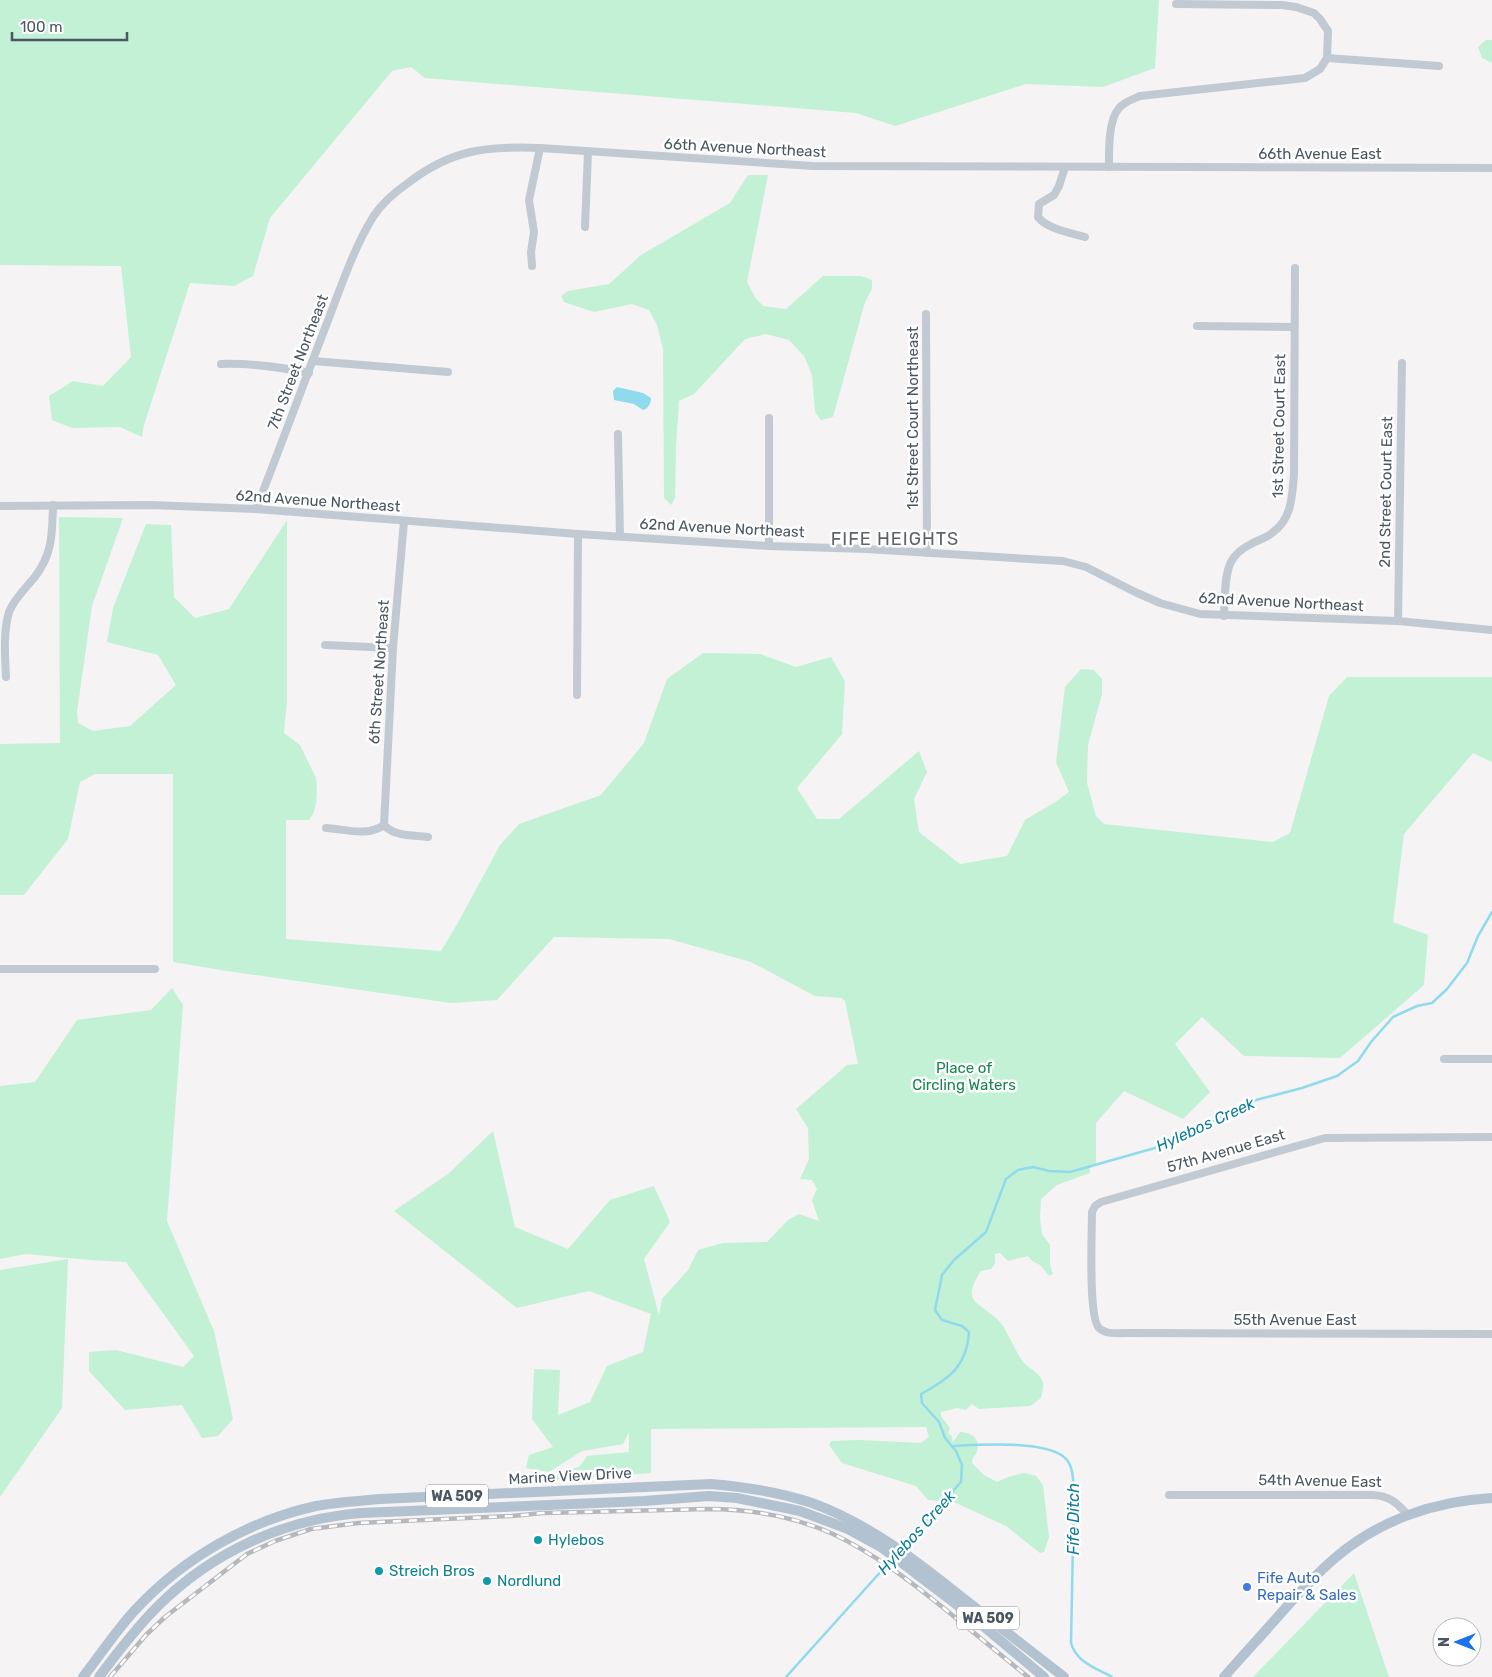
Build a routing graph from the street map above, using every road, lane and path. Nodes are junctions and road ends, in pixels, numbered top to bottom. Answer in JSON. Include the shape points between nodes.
{"nodes":[{"id":1,"x":1176,"y":4,"type":"dead end"},
{"id":2,"x":1327,"y":58,"type":"junction"},
{"id":3,"x":1439,"y":66,"type":"dead end"},
{"id":4,"x":540,"y":148,"type":"junction"},
{"id":5,"x":588,"y":152,"type":"junction"},
{"id":6,"x":1065,"y":167,"type":"junction"},
{"id":7,"x":1109,"y":167,"type":"junction"},
{"id":8,"x":1148,"y":167,"type":"joint"},
{"id":9,"x":1492,"y":168,"type":"edge"},
{"id":10,"x":368,"y":226,"type":"joint"},
{"id":11,"x":585,"y":227,"type":"dead end"},
{"id":12,"x":1085,"y":236,"type":"dead end"},
{"id":13,"x":532,"y":266,"type":"dead end"},
{"id":14,"x":1295,"y":268,"type":"dead end"},
{"id":15,"x":926,"y":314,"type":"dead end"},
{"id":16,"x":1196,"y":326,"type":"dead end"},
{"id":17,"x":1294,"y":327,"type":"junction"},
{"id":18,"x":313,"y":361,"type":"junction"},
{"id":19,"x":1402,"y":363,"type":"dead end"},
{"id":20,"x":221,"y":364,"type":"dead end"},
{"id":21,"x":448,"y":372,"type":"dead end"},
{"id":22,"x":309,"y":373,"type":"junction"},
{"id":23,"x":770,"y":418,"type":"dead end"},
{"id":24,"x":618,"y":434,"type":"dead end"},
{"id":25,"x":0,"y":506,"type":"edge"},
{"id":26,"x":53,"y":506,"type":"junction"},
{"id":27,"x":256,"y":509,"type":"junction"},
{"id":28,"x":404,"y":521,"type":"junction"},
{"id":29,"x":578,"y":534,"type":"junction"},
{"id":30,"x":620,"y":536,"type":"junction"},
{"id":31,"x":769,"y":546,"type":"junction"},
{"id":32,"x":927,"y":553,"type":"junction"},
{"id":33,"x":1224,"y":616,"type":"junction"},
{"id":34,"x":1398,"y":621,"type":"junction"},
{"id":35,"x":1492,"y":630,"type":"edge"},
{"id":36,"x":325,"y":645,"type":"dead end"},
{"id":37,"x":394,"y":648,"type":"junction"},
{"id":38,"x":6,"y":677,"type":"dead end"},
{"id":39,"x":577,"y":695,"type":"dead end"},
{"id":40,"x":384,"y":825,"type":"junction"},
{"id":41,"x":326,"y":828,"type":"dead end"},
{"id":42,"x":428,"y":837,"type":"dead end"},
{"id":43,"x":0,"y":969,"type":"edge"},
{"id":44,"x":156,"y":969,"type":"dead end"},
{"id":45,"x":1444,"y":1059,"type":"dead end"},
{"id":46,"x":1492,"y":1059,"type":"edge"},
{"id":47,"x":1492,"y":1137,"type":"edge"},
{"id":48,"x":1099,"y":1328,"type":"joint"},
{"id":49,"x":1492,"y":1334,"type":"edge"},
{"id":50,"x":1169,"y":1495,"type":"dead end"},
{"id":51,"x":1492,"y":1498,"type":"edge"},
{"id":52,"x":1408,"y":1515,"type":"junction"},
{"id":53,"x":882,"y":1543,"type":"junction"},
{"id":54,"x":910,"y":1562,"type":"junction"},
{"id":55,"x":83,"y":1677,"type":"edge"},
{"id":56,"x":99,"y":1677,"type":"edge"},
{"id":57,"x":1044,"y":1677,"type":"edge"},
{"id":58,"x":1064,"y":1677,"type":"edge"},
{"id":59,"x":1224,"y":1677,"type":"edge"}],
"edges":[{"from":1,"to":2,"type":"street","via":[[1282,5],[1307,10],[1320,19],[1328,31]]},
{"from":2,"to":3,"type":"street"},
{"from":2,"to":7,"type":"street","via":[[1320,69],[1305,78],[1140,96],[1125,103],[1116,113],[1110,135]]},
{"from":4,"to":5,"type":"street","name":"66th Avenue Northeast"},
{"from":4,"to":10,"type":"street","name":"66th Avenue Northeast","via":[[492,148],[438,163],[393,194]]},
{"from":4,"to":13,"type":"street","via":[[529,200],[534,232]]},
{"from":5,"to":6,"type":"street","name":"66th Avenue Northeast","via":[[813,166]]},
{"from":5,"to":11,"type":"street"},
{"from":6,"to":7,"type":"street","name":"66th Avenue Northeast"},
{"from":6,"to":12,"type":"street","via":[[1054,195],[1039,204],[1038,217],[1053,227]]},
{"from":7,"to":8,"type":"street","name":"66th Avenue Northeast"},
{"from":8,"to":9,"type":"street","name":"66th Avenue East"},
{"from":10,"to":18,"type":"street","name":"7th Street Northeast"},
{"from":14,"to":17,"type":"street","name":"1st Street Court East"},
{"from":15,"to":32,"type":"street","name":"1st Street Court Northeast"},
{"from":16,"to":17,"type":"street"},
{"from":17,"to":33,"type":"street","name":"1st Street Court East","via":[[1294,474],[1290,509],[1272,534],[1242,549],[1230,562]]},
{"from":18,"to":21,"type":"street"},
{"from":18,"to":22,"type":"street","name":"7th Street Northeast"},
{"from":19,"to":34,"type":"street","name":"2nd Street Court East"},
{"from":20,"to":22,"type":"street","via":[[241,363]]},
{"from":22,"to":27,"type":"street","name":"7th Street Northeast"},
{"from":23,"to":31,"type":"street"},
{"from":24,"to":30,"type":"street"},
{"from":25,"to":26,"type":"street","name":"62nd Avenue Northeast"},
{"from":26,"to":27,"type":"street","name":"62nd Avenue Northeast"},
{"from":26,"to":38,"type":"street","via":[[48,555],[14,602],[7,619]]},
{"from":27,"to":28,"type":"street","name":"62nd Avenue Northeast"},
{"from":28,"to":29,"type":"street","name":"62nd Avenue Northeast"},
{"from":28,"to":37,"type":"street","name":"6th Street Northeast"},
{"from":29,"to":30,"type":"street","name":"62nd Avenue Northeast"},
{"from":29,"to":39,"type":"street"},
{"from":30,"to":31,"type":"street","name":"62nd Avenue Northeast"},
{"from":31,"to":32,"type":"street","name":"62nd Avenue Northeast"},
{"from":32,"to":33,"type":"street","name":"62nd Avenue Northeast","via":[[1063,561],[1086,567],[1173,608]]},
{"from":33,"to":34,"type":"street","name":"62nd Avenue Northeast"},
{"from":34,"to":35,"type":"street","name":"62nd Avenue Northeast"},
{"from":36,"to":37,"type":"street"},
{"from":37,"to":40,"type":"street","name":"6th Street Northeast"},
{"from":40,"to":41,"type":"street","via":[[365,832]]},
{"from":40,"to":42,"type":"street","via":[[395,833]]},
{"from":43,"to":44,"type":"street"},
{"from":45,"to":46,"type":"street"},
{"from":47,"to":48,"type":"street","name":"57th Avenue East","via":[[1325,1138],[1101,1202],[1092,1212],[1093,1309]]},
{"from":48,"to":49,"type":"street","name":"55th Avenue East","via":[[1107,1332],[1129,1333]]},
{"from":50,"to":52,"type":"street","name":"54th Avenue East","via":[[1374,1495],[1387,1497]]},
{"from":51,"to":52,"type":"main road","via":[[1451,1503]]},
{"from":52,"to":59,"type":"main road","via":[[1370,1533],[1335,1557]]},
{"from":53,"to":54,"type":"main road","name":"Marine View Drive","number":"WA 509"},
{"from":53,"to":55,"type":"main road","name":"Marine View Drive","number":"WA 509","via":[[852,1520],[811,1503],[738,1486],[711,1484],[380,1498],[336,1503],[292,1513],[254,1527],[198,1557],[162,1584],[137,1609]]},
{"from":53,"to":56,"type":"main road","name":"Marine View Drive","number":"WA 509","via":[[800,1510],[708,1496],[345,1514],[259,1537],[212,1562],[158,1606]]},
{"from":54,"to":57,"type":"main road","name":"Marine View Drive","number":"WA 509"},
{"from":54,"to":58,"type":"main road","name":"Marine View Drive","number":"WA 509"}]}
